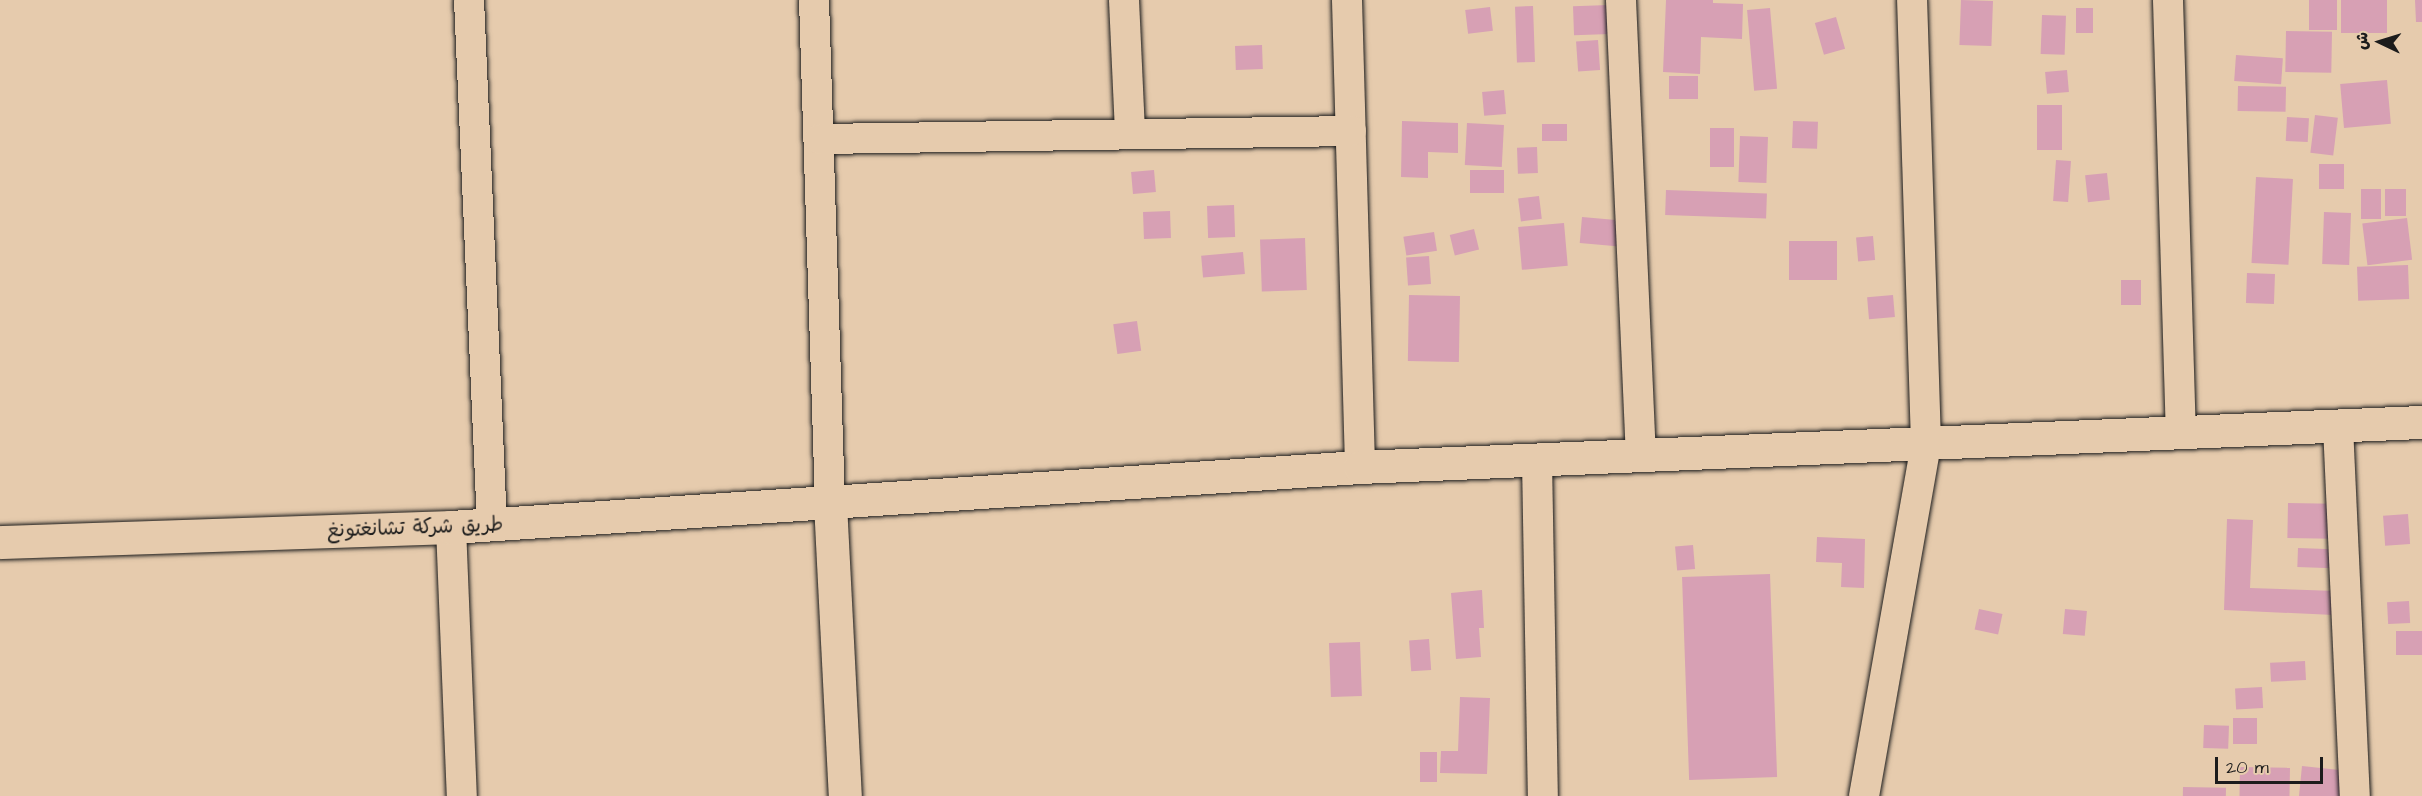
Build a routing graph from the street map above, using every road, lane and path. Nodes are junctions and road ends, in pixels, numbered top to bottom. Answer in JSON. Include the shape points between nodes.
{"nodes":[{"id":1,"x":470,"y":0,"type":"edge"},
{"id":2,"x":814,"y":0,"type":"edge"},
{"id":3,"x":1124,"y":0,"type":"edge"},
{"id":4,"x":1347,"y":0,"type":"edge"},
{"id":5,"x":1621,"y":0,"type":"edge"},
{"id":6,"x":1912,"y":0,"type":"edge"},
{"id":7,"x":2168,"y":0,"type":"edge"},
{"id":8,"x":1351,"y":131,"type":"junction"},
{"id":9,"x":1130,"y":134,"type":"junction"},
{"id":10,"x":820,"y":139,"type":"junction"},
{"id":11,"x":2422,"y":423,"type":"edge"},
{"id":12,"x":2338,"y":426,"type":"junction"},
{"id":13,"x":2181,"y":432,"type":"junction"},
{"id":14,"x":1926,"y":443,"type":"junction"},
{"id":15,"x":1641,"y":455,"type":"junction"},
{"id":16,"x":1537,"y":460,"type":"junction"},
{"id":17,"x":1360,"y":467,"type":"junction"},
{"id":18,"x":830,"y":503,"type":"junction"},
{"id":19,"x":492,"y":525,"type":"junction"},
{"id":20,"x":451,"y":527,"type":"junction"},
{"id":21,"x":0,"y":542,"type":"edge"},
{"id":22,"x":462,"y":796,"type":"edge"},
{"id":23,"x":845,"y":796,"type":"edge"},
{"id":24,"x":1543,"y":796,"type":"edge"},
{"id":25,"x":1864,"y":796,"type":"edge"},
{"id":26,"x":2355,"y":796,"type":"edge"}],
"edges":[{"from":1,"to":19,"type":"street"},
{"from":2,"to":10,"type":"street"},
{"from":3,"to":9,"type":"street"},
{"from":4,"to":8,"type":"street"},
{"from":5,"to":15,"type":"street"},
{"from":6,"to":14,"type":"street"},
{"from":7,"to":13,"type":"street"},
{"from":8,"to":9,"type":"street"},
{"from":8,"to":17,"type":"street"},
{"from":9,"to":10,"type":"street"},
{"from":10,"to":18,"type":"street"},
{"from":11,"to":12,"type":"main road","name":"طريق شركة تشانغتونغ"},
{"from":12,"to":13,"type":"main road","name":"طريق شركة تشانغتونغ"},
{"from":12,"to":26,"type":"street"},
{"from":13,"to":14,"type":"main road","name":"طريق شركة تشانغتونغ"},
{"from":14,"to":15,"type":"main road","name":"طريق شركة تشانغتونغ"},
{"from":14,"to":25,"type":"street"},
{"from":15,"to":16,"type":"main road","name":"طريق شركة تشانغتونغ"},
{"from":16,"to":17,"type":"main road","name":"طريق شركة تشانغتونغ"},
{"from":16,"to":24,"type":"street"},
{"from":17,"to":18,"type":"main road","name":"طريق شركة تشانغتونغ"},
{"from":18,"to":19,"type":"main road","name":"طريق شركة تشانغتونغ"},
{"from":18,"to":23,"type":"main road"},
{"from":19,"to":20,"type":"main road","name":"طريق شركة تشانغتونغ"},
{"from":20,"to":21,"type":"main road","name":"طريق شركة تشانغتونغ"},
{"from":20,"to":22,"type":"street"}]}
